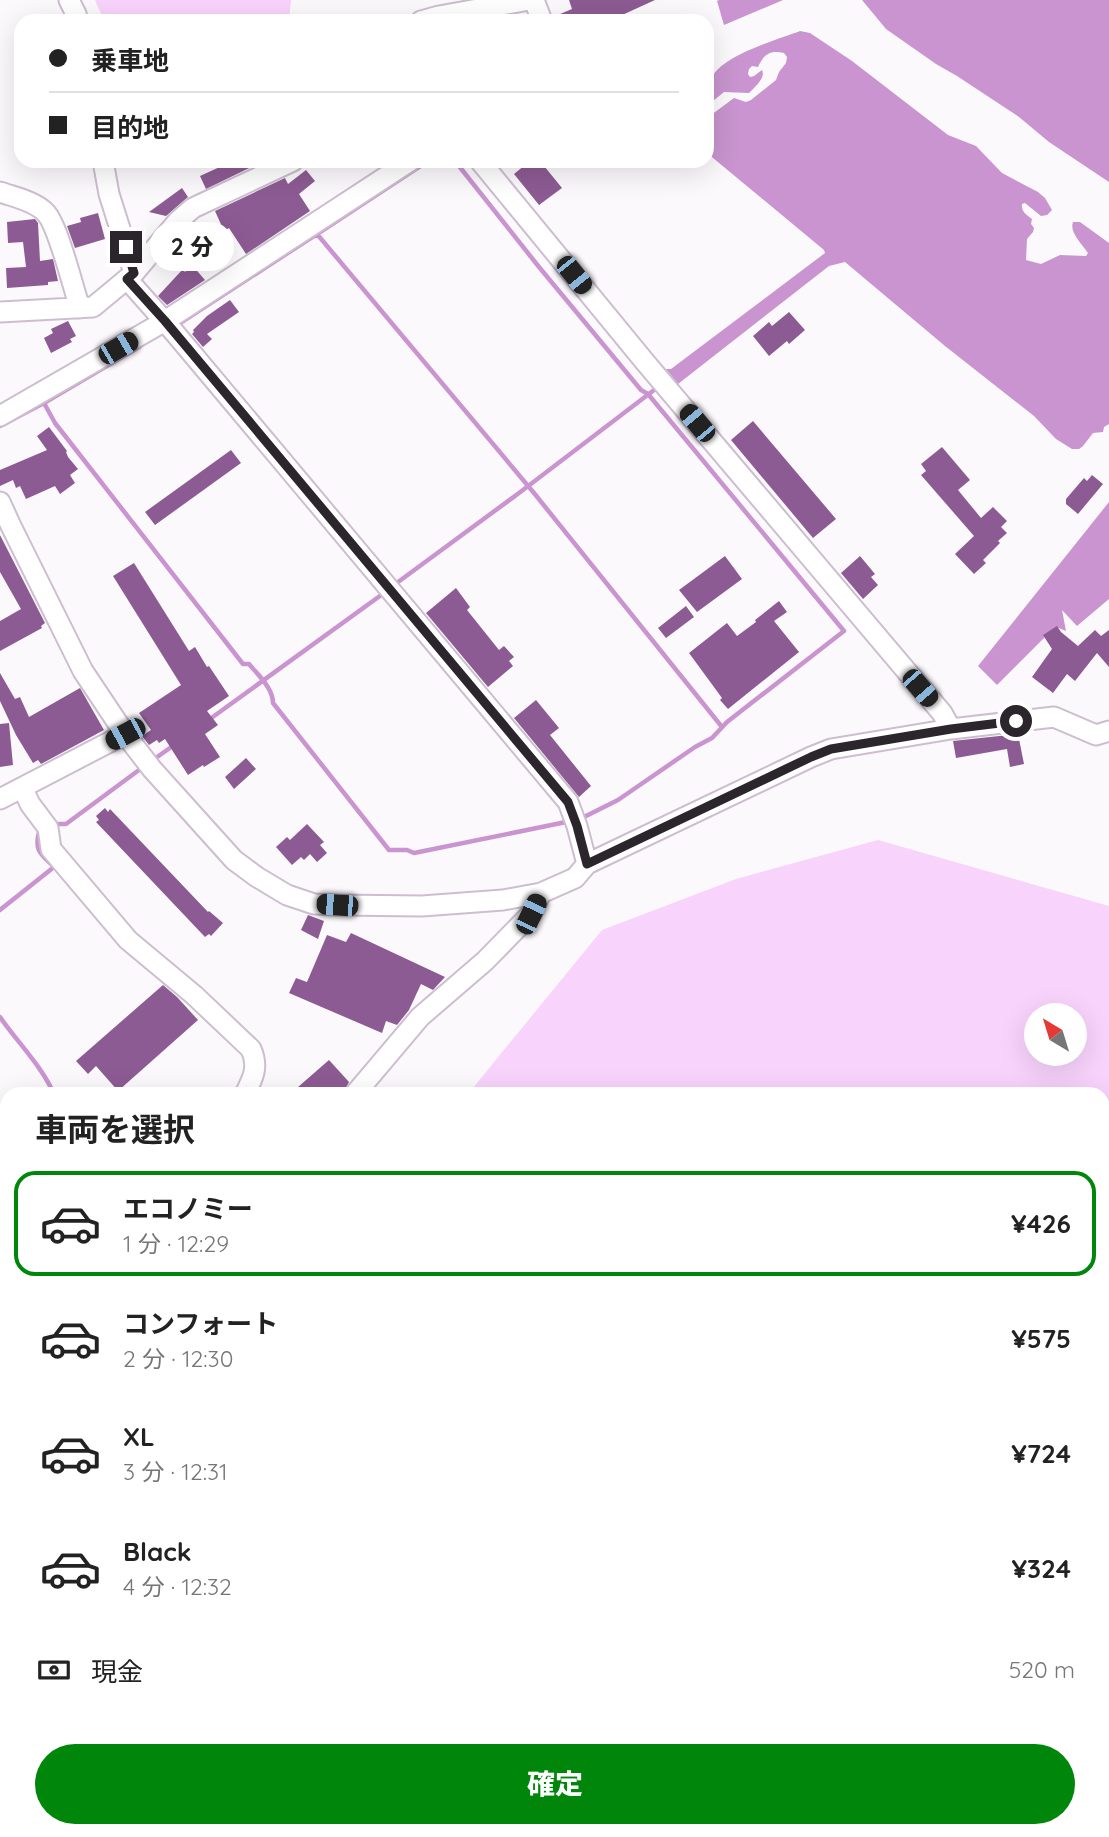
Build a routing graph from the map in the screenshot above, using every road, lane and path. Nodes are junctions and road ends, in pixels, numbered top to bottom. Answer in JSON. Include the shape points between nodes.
{"nodes":[{"id":1,"x":531,"y":0,"type":"edge"},
{"id":2,"x":450,"y":14,"type":"edge"},
{"id":3,"x":104,"y":168,"type":"edge"},
{"id":4,"x":278,"y":168,"type":"edge"},
{"id":5,"x":400,"y":168,"type":"edge"},
{"id":6,"x":486,"y":168,"type":"edge"},
{"id":7,"x":0,"y":192,"type":"edge"},
{"id":8,"x":131,"y":276,"type":"junction"},
{"id":9,"x":80,"y":309,"type":"junction"},
{"id":10,"x":0,"y":312,"type":"edge"},
{"id":11,"x":169,"y":326,"type":"junction"},
{"id":12,"x":0,"y":416,"type":"edge"},
{"id":13,"x":0,"y":502,"type":"edge"},
{"id":14,"x":951,"y":729,"type":"junction"},
{"id":15,"x":1109,"y":731,"type":"edge"},
{"id":16,"x":125,"y":734,"type":"junction"},
{"id":17,"x":23,"y":789,"type":"junction"},
{"id":18,"x":0,"y":800,"type":"edge"},
{"id":19,"x":587,"y":864,"type":"junction"},
{"id":20,"x":541,"y":892,"type":"junction"},
{"id":21,"x":248,"y":1087,"type":"edge"},
{"id":22,"x":361,"y":1087,"type":"edge"}],
"edges":[{"from":1,"to":2,"type":"street"},
{"from":3,"to":8,"type":"street"},
{"from":4,"to":8,"type":"street","via":[[193,208]]},
{"from":5,"to":11,"type":"street"},
{"from":6,"to":14,"type":"street"},
{"from":7,"to":9,"type":"street","via":[[33,204],[53,224]]},
{"from":8,"to":9,"type":"street","via":[[93,307]]},
{"from":8,"to":11,"type":"street"},
{"from":9,"to":10,"type":"street"},
{"from":11,"to":12,"type":"street"},
{"from":11,"to":19,"type":"street","via":[[568,802]]},
{"from":13,"to":16,"type":"street","via":[[83,671]]},
{"from":14,"to":15,"type":"street","via":[[1054,717],[1096,735]]},
{"from":14,"to":19,"type":"street","via":[[831,749]]},
{"from":16,"to":17,"type":"street"},
{"from":16,"to":20,"type":"street","via":[[233,860],[287,895],[314,904],[422,906],[503,900]]},
{"from":17,"to":18,"type":"street"},
{"from":17,"to":21,"type":"street","via":[[48,828],[51,849],[128,940],[251,1049],[256,1071]]},
{"from":19,"to":20,"type":"street","via":[[575,878]]},
{"from":20,"to":22,"type":"street","via":[[531,914],[420,1017]]}]}
